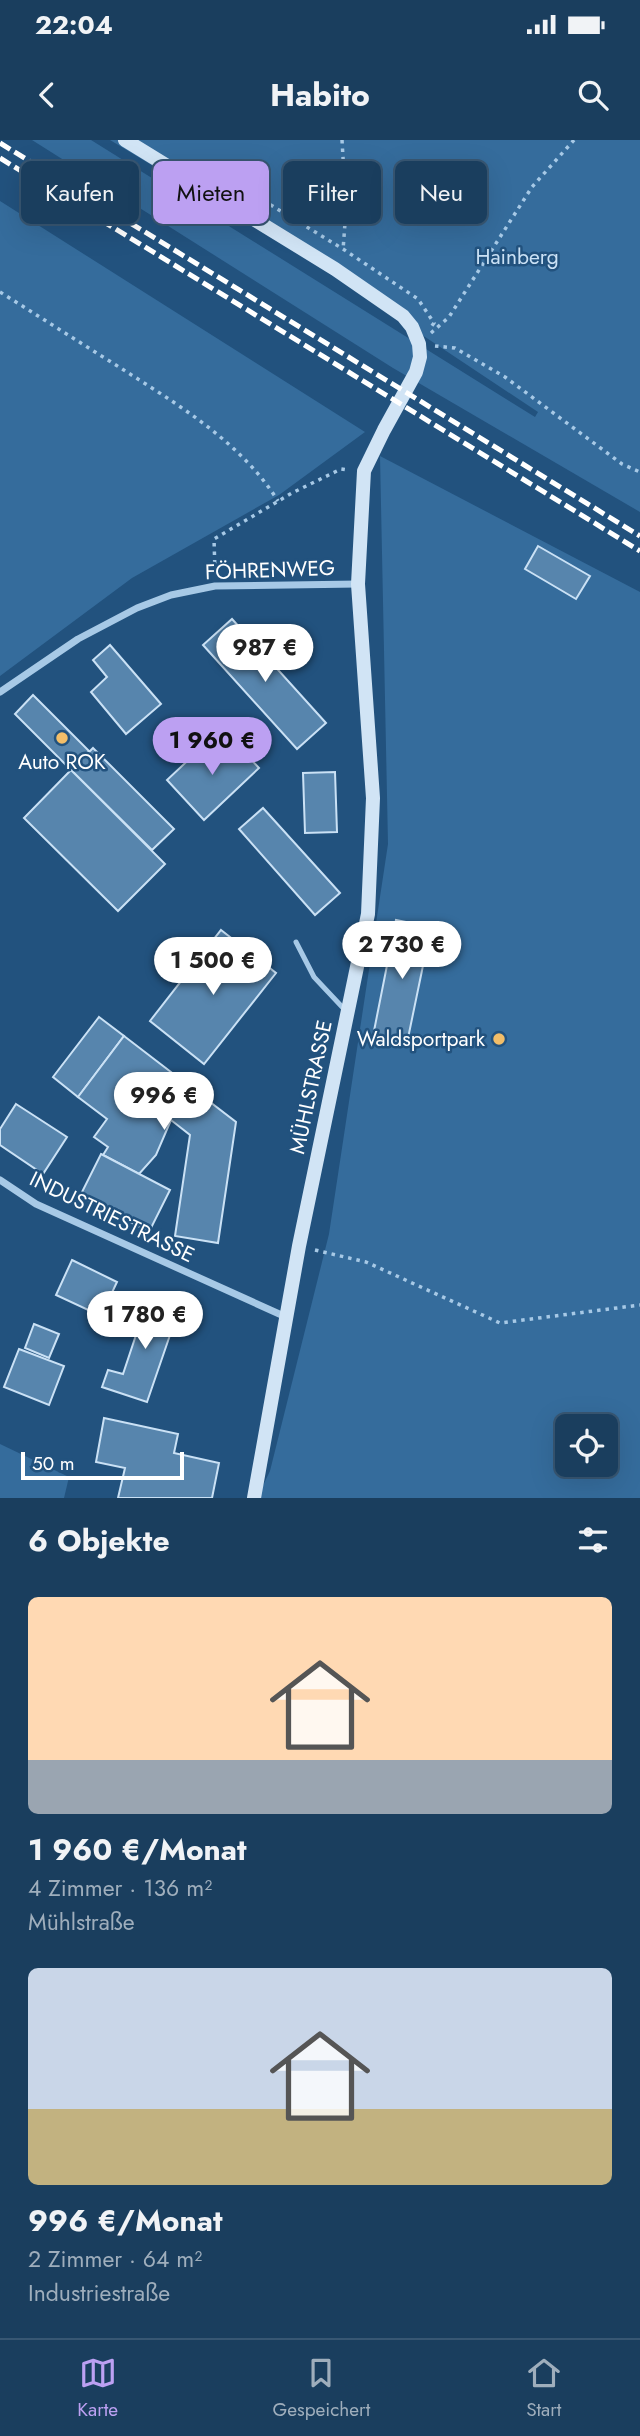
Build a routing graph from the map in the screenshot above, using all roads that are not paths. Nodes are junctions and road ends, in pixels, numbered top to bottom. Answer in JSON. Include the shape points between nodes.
{"nodes":[{"id":1,"x":125,"y":140,"type":"edge"},
{"id":2,"x":358,"y":584,"type":"junction"},
{"id":3,"x":0,"y":692,"type":"edge"},
{"id":4,"x":296,"y":942,"type":"dead end"},
{"id":5,"x":348,"y":1012,"type":"junction"},
{"id":6,"x":0,"y":1180,"type":"edge"},
{"id":7,"x":286,"y":1317,"type":"junction"},
{"id":8,"x":254,"y":1498,"type":"edge"}],
"edges":[{"from":1,"to":2,"type":"street","name":"MÜHLSTRASSE","via":[[335,269],[412,327],[419,344],[416,372],[364,471]]},
{"from":2,"to":3,"type":"street","name":"FÖHRENWEG","via":[[215,586],[171,594],[78,639]]},
{"from":2,"to":5,"type":"street","name":"MÜHLSTRASSE","via":[[373,798],[368,914]]},
{"from":4,"to":5,"type":"lane","via":[[314,977]]},
{"from":5,"to":7,"type":"street","name":"MÜHLSTRASSE"},
{"from":6,"to":7,"type":"street","name":"INDUSTRIESTRASSE","via":[[36,1204]]},
{"from":7,"to":8,"type":"street","name":"MÜHLSTRASSE"}]}
